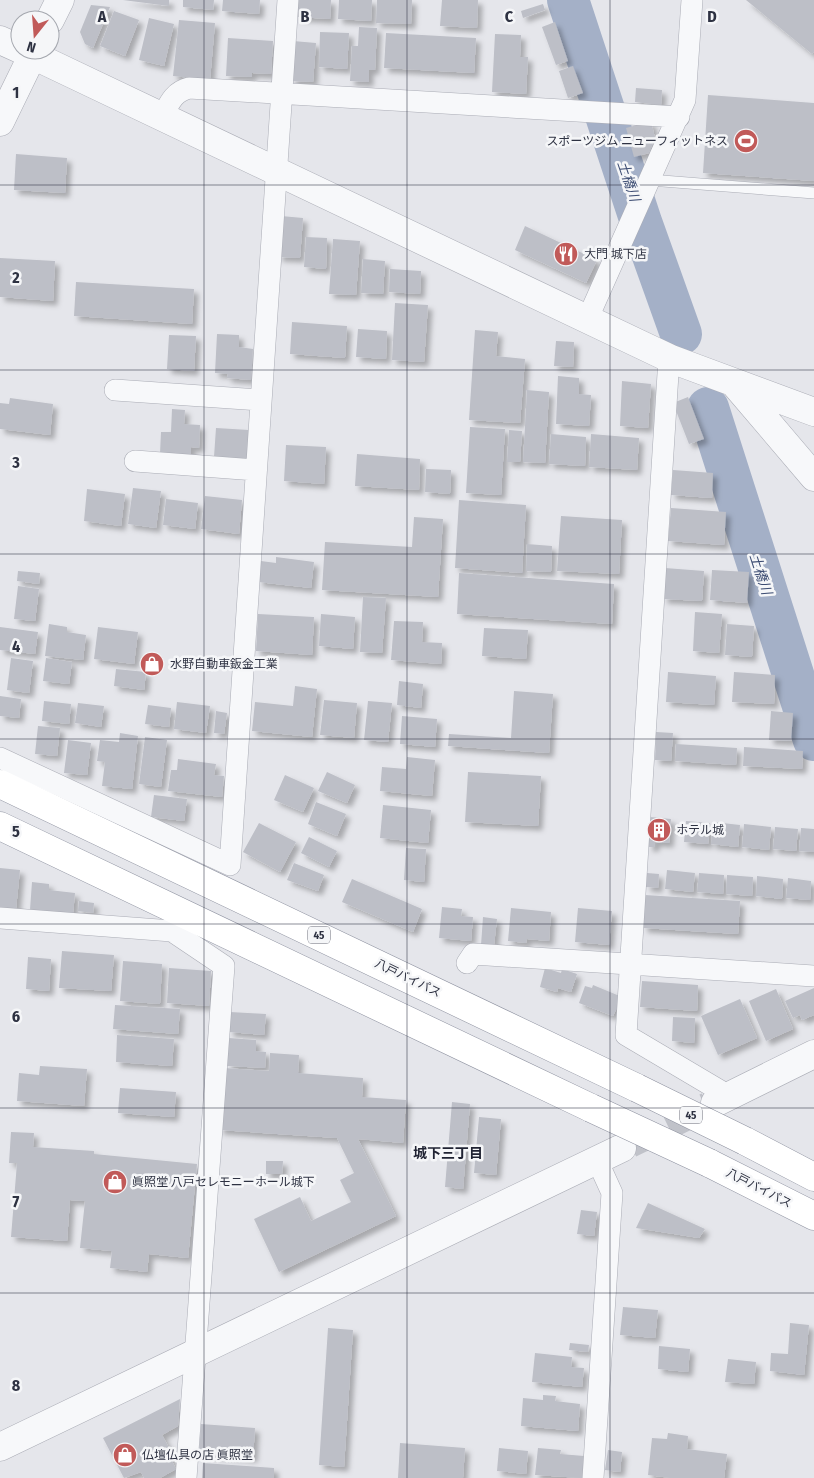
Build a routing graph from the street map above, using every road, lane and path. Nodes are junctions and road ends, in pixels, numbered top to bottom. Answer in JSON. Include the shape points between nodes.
{"nodes":[{"id":1,"x":288,"y":0,"type":"edge"},
{"id":2,"x":692,"y":0,"type":"edge"},
{"id":3,"x":24,"y":60,"type":"edge"},
{"id":4,"x":46,"y":60,"type":"edge"},
{"id":5,"x":281,"y":92,"type":"junction"},
{"id":6,"x":162,"y":117,"type":"junction"},
{"id":7,"x":679,"y":117,"type":"junction"},
{"id":8,"x":0,"y":122,"type":"edge"},
{"id":9,"x":276,"y":172,"type":"junction"},
{"id":10,"x":645,"y":190,"type":"junction"},
{"id":11,"x":814,"y":193,"type":"edge"},
{"id":12,"x":587,"y":320,"type":"junction"},
{"id":13,"x":670,"y":358,"type":"junction"},
{"id":14,"x":731,"y":381,"type":"junction"},
{"id":15,"x":115,"y":390,"type":"dead end"},
{"id":16,"x":260,"y":400,"type":"junction"},
{"id":17,"x":814,"y":412,"type":"edge"},
{"id":18,"x":135,"y":461,"type":"dead end"},
{"id":19,"x":256,"y":470,"type":"junction"},
{"id":20,"x":814,"y":477,"type":"edge"},
{"id":21,"x":0,"y":758,"type":"edge"},
{"id":22,"x":0,"y":784,"type":"edge"},
{"id":23,"x":0,"y":826,"type":"edge"},
{"id":24,"x":0,"y":918,"type":"edge"},
{"id":25,"x":467,"y":963,"type":"dead end"},
{"id":26,"x":630,"y":965,"type":"junction"},
{"id":27,"x":814,"y":976,"type":"edge"},
{"id":28,"x":814,"y":1054,"type":"edge"},
{"id":29,"x":722,"y":1099,"type":"joint"},
{"id":30,"x":622,"y":1148,"type":"tunnel mouth"},
{"id":31,"x":597,"y":1160,"type":"junction"},
{"id":32,"x":814,"y":1177,"type":"edge"},
{"id":33,"x":814,"y":1216,"type":"edge"},
{"id":34,"x":194,"y":1354,"type":"junction"},
{"id":35,"x":0,"y":1447,"type":"edge"},
{"id":36,"x":186,"y":1478,"type":"edge"},
{"id":37,"x":593,"y":1478,"type":"edge"}],
"edges":[{"from":1,"to":5,"type":"street"},
{"from":2,"to":7,"type":"street","via":[[685,100]]},
{"from":3,"to":8,"type":"street"},
{"from":4,"to":6,"type":"street"},
{"from":5,"to":6,"type":"street","via":[[189,88],[180,90]]},
{"from":5,"to":7,"type":"street"},
{"from":5,"to":9,"type":"street"},
{"from":6,"to":9,"type":"street"},
{"from":7,"to":10,"type":"street"},
{"from":9,"to":12,"type":"street"},
{"from":9,"to":16,"type":"street"},
{"from":10,"to":11,"type":"lane"},
{"from":10,"to":12,"type":"street"},
{"from":12,"to":13,"type":"street"},
{"from":13,"to":14,"type":"street"},
{"from":13,"to":26,"type":"street"},
{"from":14,"to":17,"type":"street"},
{"from":14,"to":20,"type":"street"},
{"from":15,"to":16,"type":"street"},
{"from":16,"to":19,"type":"street"},
{"from":18,"to":19,"type":"street"},
{"from":19,"to":21,"type":"street","via":[[230,865]]},
{"from":22,"to":32,"type":"highway","name":"八戸バイパス","number":"45","bridge":true,"via":[[636,1088]]},
{"from":23,"to":33,"type":"highway","name":"八戸バイパス","bridge":true},
{"from":24,"to":34,"type":"street","via":[[172,931],[224,966]]},
{"from":25,"to":26,"type":"street","via":[[473,954]]},
{"from":26,"to":27,"type":"street"},
{"from":26,"to":29,"type":"street","via":[[626,1036]]},
{"from":28,"to":29,"type":"street"},
{"from":30,"to":31,"type":"street"},
{"from":31,"to":34,"type":"street"},
{"from":31,"to":37,"type":"street","via":[[612,1192]]},
{"from":34,"to":35,"type":"street"},
{"from":34,"to":36,"type":"street"}]}
